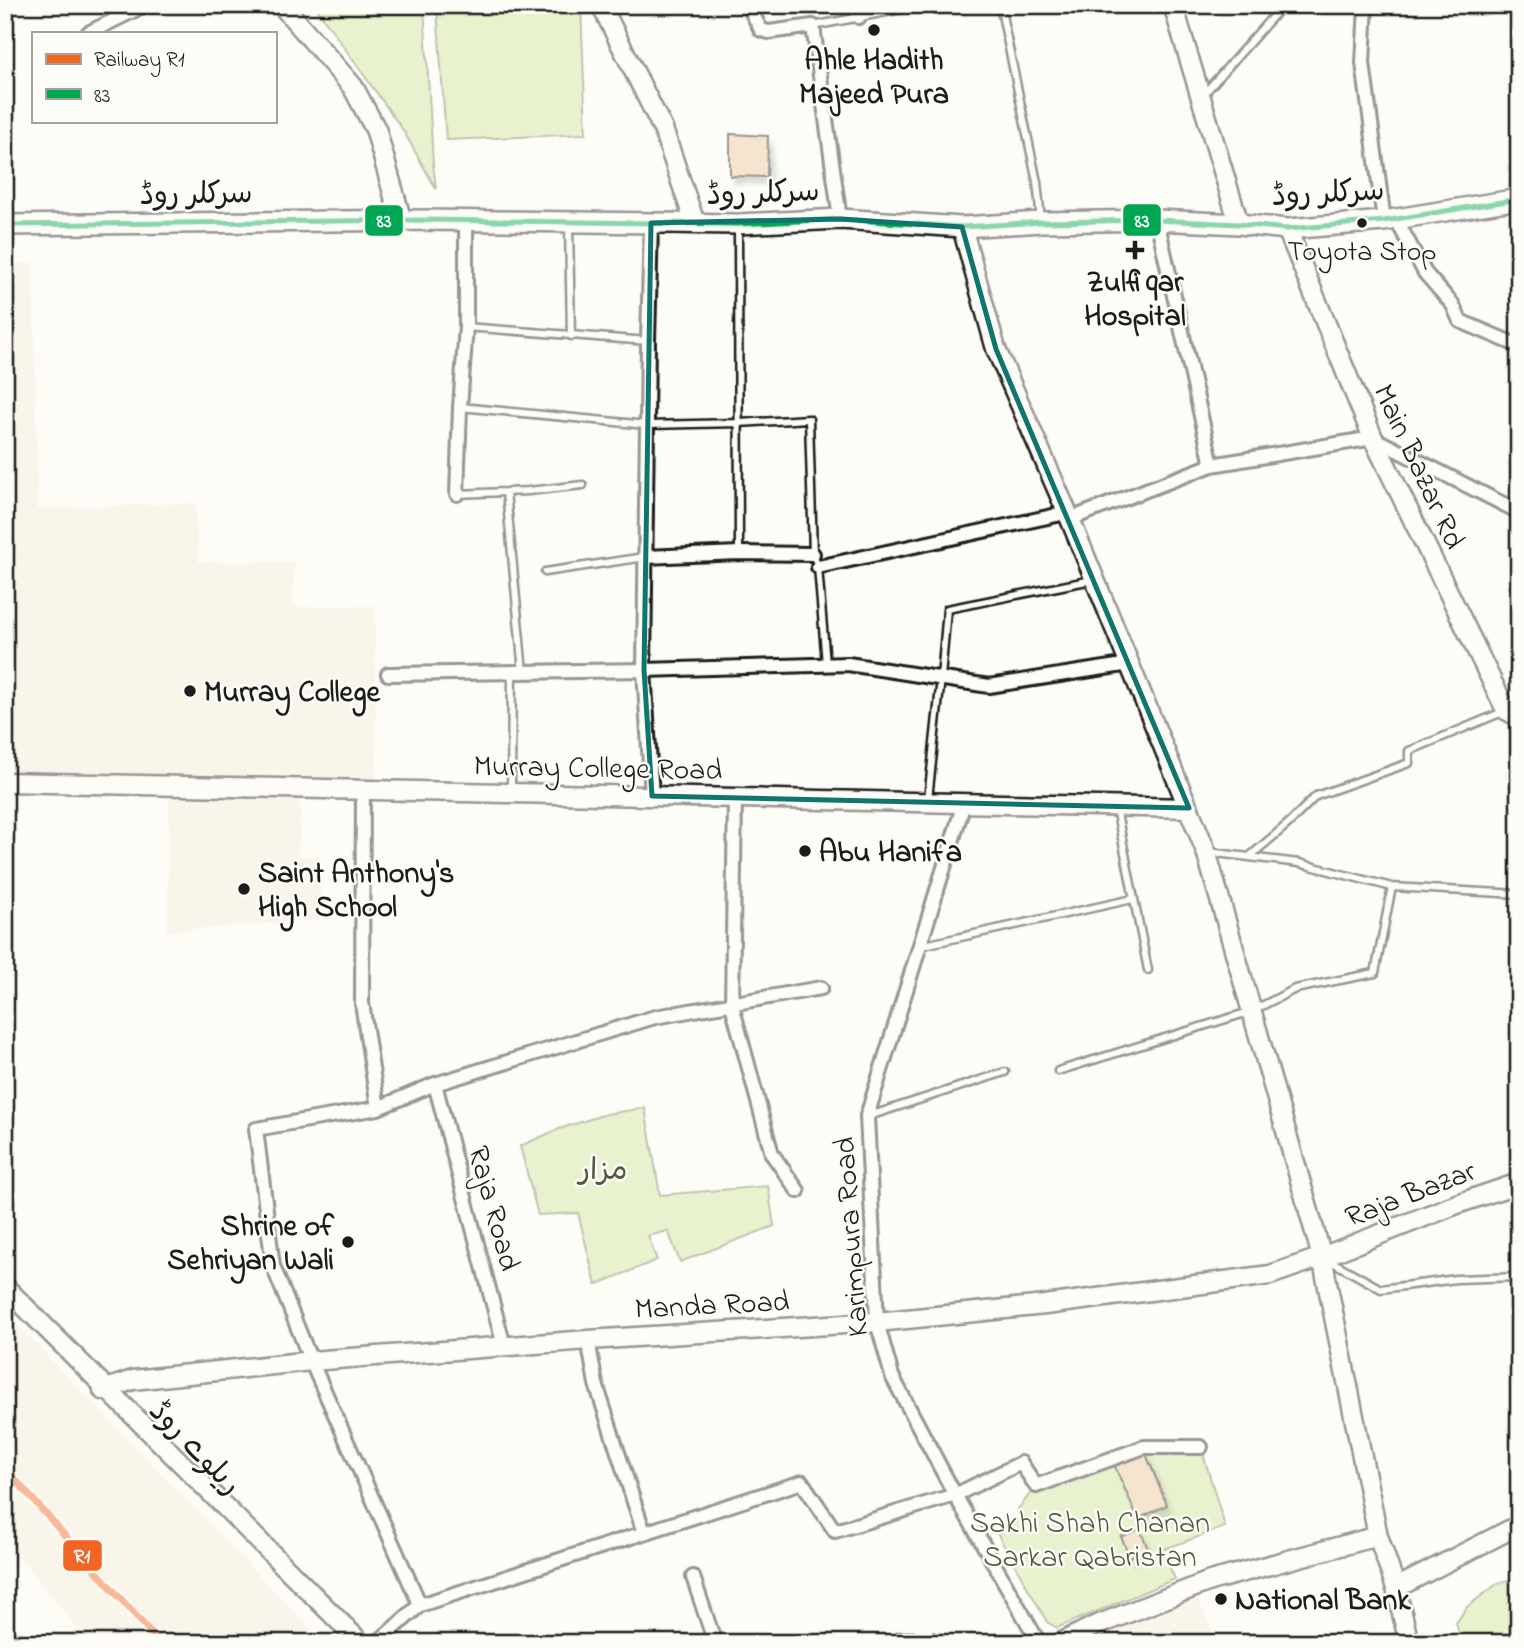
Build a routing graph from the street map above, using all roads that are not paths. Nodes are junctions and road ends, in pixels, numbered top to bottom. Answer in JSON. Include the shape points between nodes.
{"nodes":[{"id":1,"x":145,"y":5,"type":"edge"},
{"id":2,"x":282,"y":5,"type":"edge"},
{"id":3,"x":601,"y":5,"type":"edge"},
{"id":4,"x":748,"y":5,"type":"edge"},
{"id":5,"x":923,"y":5,"type":"edge"},
{"id":6,"x":1000,"y":5,"type":"edge"},
{"id":7,"x":1173,"y":5,"type":"edge"},
{"id":8,"x":1283,"y":5,"type":"edge"},
{"id":9,"x":1366,"y":5,"type":"edge"},
{"id":10,"x":858,"y":11,"type":"edge"},
{"id":11,"x":813,"y":26,"type":"junction"},
{"id":12,"x":90,"y":32,"type":"edge"},
{"id":13,"x":1201,"y":97,"type":"junction"},
{"id":14,"x":1519,"y":199,"type":"edge"},
{"id":15,"x":840,"y":219,"type":"junction"},
{"id":16,"x":401,"y":220,"type":"junction"},
{"id":17,"x":466,"y":220,"type":"junction"},
{"id":18,"x":1157,"y":220,"type":"junction"},
{"id":19,"x":1390,"y":220,"type":"junction"},
{"id":20,"x":569,"y":222,"type":"junction"},
{"id":21,"x":1042,"y":222,"type":"junction"},
{"id":22,"x":651,"y":223,"type":"junction"},
{"id":23,"x":695,"y":223,"type":"junction"},
{"id":24,"x":738,"y":224,"type":"junction"},
{"id":25,"x":1238,"y":224,"type":"junction"},
{"id":26,"x":5,"y":225,"type":"edge"},
{"id":27,"x":961,"y":227,"type":"junction"},
{"id":28,"x":1287,"y":229,"type":"junction"},
{"id":29,"x":466,"y":327,"type":"junction"},
{"id":30,"x":570,"y":336,"type":"junction"},
{"id":31,"x":648,"y":341,"type":"junction"},
{"id":32,"x":1519,"y":346,"type":"edge"},
{"id":33,"x":460,"y":407,"type":"junction"},
{"id":34,"x":739,"y":423,"type":"junction"},
{"id":35,"x":647,"y":425,"type":"junction"},
{"id":36,"x":1373,"y":438,"type":"junction"},
{"id":37,"x":1212,"y":465,"type":"junction"},
{"id":38,"x":583,"y":485,"type":"dead end"},
{"id":39,"x":506,"y":492,"type":"junction"},
{"id":40,"x":457,"y":494,"type":"joint"},
{"id":41,"x":1519,"y":512,"type":"edge"},
{"id":42,"x":1068,"y":516,"type":"junction"},
{"id":43,"x":739,"y":552,"type":"junction"},
{"id":44,"x":645,"y":557,"type":"junction"},
{"id":45,"x":816,"y":560,"type":"junction"},
{"id":46,"x":545,"y":572,"type":"dead end"},
{"id":47,"x":1094,"y":579,"type":"junction"},
{"id":48,"x":826,"y":664,"type":"junction"},
{"id":49,"x":1130,"y":664,"type":"junction"},
{"id":50,"x":644,"y":670,"type":"junction"},
{"id":51,"x":517,"y":672,"type":"junction"},
{"id":52,"x":388,"y":674,"type":"dead end"},
{"id":53,"x":941,"y":678,"type":"junction"},
{"id":54,"x":1513,"y":714,"type":"edge"},
{"id":55,"x":5,"y":782,"type":"edge"},
{"id":56,"x":363,"y":790,"type":"junction"},
{"id":57,"x":511,"y":793,"type":"junction"},
{"id":58,"x":652,"y":796,"type":"junction"},
{"id":59,"x":735,"y":798,"type":"junction"},
{"id":60,"x":928,"y":802,"type":"junction"},
{"id":61,"x":964,"y":803,"type":"junction"},
{"id":62,"x":1115,"y":807,"type":"junction"},
{"id":63,"x":1189,"y":808,"type":"junction"},
{"id":64,"x":1206,"y":851,"type":"junction"},
{"id":65,"x":1249,"y":857,"type":"junction"},
{"id":66,"x":1392,"y":887,"type":"junction"},
{"id":67,"x":1519,"y":894,"type":"edge"},
{"id":68,"x":1133,"y":899,"type":"junction"},
{"id":69,"x":918,"y":946,"type":"junction"},
{"id":70,"x":1148,"y":970,"type":"dead end"},
{"id":71,"x":821,"y":988,"type":"dead end"},
{"id":72,"x":732,"y":1005,"type":"junction"},
{"id":73,"x":1252,"y":1011,"type":"junction"},
{"id":74,"x":1058,"y":1071,"type":"dead end"},
{"id":75,"x":1005,"y":1072,"type":"dead end"},
{"id":76,"x":435,"y":1084,"type":"junction"},
{"id":77,"x":378,"y":1108,"type":"junction"},
{"id":78,"x":867,"y":1116,"type":"junction"},
{"id":79,"x":1519,"y":1184,"type":"edge"},
{"id":80,"x":798,"y":1191,"type":"dead end"},
{"id":81,"x":1322,"y":1257,"type":"junction"},
{"id":82,"x":1519,"y":1278,"type":"edge"},
{"id":83,"x":5,"y":1288,"type":"edge"},
{"id":84,"x":877,"y":1322,"type":"junction"},
{"id":85,"x":588,"y":1340,"type":"junction"},
{"id":86,"x":504,"y":1346,"type":"junction"},
{"id":87,"x":311,"y":1362,"type":"junction"},
{"id":88,"x":105,"y":1389,"type":"junction"},
{"id":89,"x":1201,"y":1447,"type":"dead end"},
{"id":90,"x":956,"y":1495,"type":"junction"},
{"id":91,"x":1519,"y":1525,"type":"edge"},
{"id":92,"x":645,"y":1533,"type":"junction"},
{"id":93,"x":1378,"y":1536,"type":"junction"},
{"id":94,"x":693,"y":1577,"type":"dead end"},
{"id":95,"x":1396,"y":1588,"type":"junction"},
{"id":96,"x":420,"y":1605,"type":"junction"},
{"id":97,"x":346,"y":1643,"type":"edge"},
{"id":98,"x":361,"y":1643,"type":"edge"},
{"id":99,"x":377,"y":1643,"type":"edge"},
{"id":100,"x":715,"y":1643,"type":"edge"},
{"id":101,"x":1039,"y":1643,"type":"edge"},
{"id":102,"x":1059,"y":1643,"type":"edge"},
{"id":103,"x":1409,"y":1643,"type":"edge"}],
"edges":[{"from":1,"to":12,"type":"street"},
{"from":2,"to":16,"type":"main road","via":[[353,87],[376,130]]},
{"from":3,"to":23,"type":"street","via":[[663,130]]},
{"from":4,"to":11,"type":"street","via":[[761,30]]},
{"from":5,"to":10,"type":"lane"},
{"from":6,"to":21,"type":"lane"},
{"from":7,"to":13,"type":"street"},
{"from":8,"to":13,"type":"lane"},
{"from":9,"to":19,"type":"street","via":[[1363,63]]},
{"from":10,"to":11,"type":"lane"},
{"from":11,"to":15,"type":"street"},
{"from":13,"to":25,"type":"street"},
{"from":14,"to":19,"type":"main road","name":"سرکلر روڈ"},
{"from":15,"to":24,"type":"main road","name":"سرکلر روڈ"},
{"from":15,"to":27,"type":"main road","name":"سرکلر روڈ"},
{"from":16,"to":17,"type":"main road","name":"سرکلر روڈ"},
{"from":16,"to":26,"type":"main road","name":"سرکلر روڈ"},
{"from":17,"to":20,"type":"main road","name":"سرکلر روڈ"},
{"from":17,"to":29,"type":"street"},
{"from":18,"to":21,"type":"main road","name":"سرکلر روڈ"},
{"from":18,"to":25,"type":"main road","name":"سرکلر روڈ"},
{"from":18,"to":37,"type":"street"},
{"from":19,"to":28,"type":"main road","name":"سرکلر روڈ"},
{"from":19,"to":32,"type":"street","via":[[1460,321]]},
{"from":20,"to":22,"type":"main road","name":"سرکلر روڈ"},
{"from":20,"to":30,"type":"lane"},
{"from":21,"to":27,"type":"main road","name":"سرکلر روڈ"},
{"from":22,"to":23,"type":"main road","name":"سرکلر روڈ"},
{"from":22,"to":31,"type":"street"},
{"from":23,"to":24,"type":"main road","name":"سرکلر روڈ"},
{"from":24,"to":34,"type":"lane"},
{"from":25,"to":28,"type":"main road","name":"سرکلر روڈ"},
{"from":27,"to":42,"type":"street","via":[[996,349]]},
{"from":28,"to":36,"type":"street","name":"Main Bazar Rd"},
{"from":29,"to":30,"type":"lane"},
{"from":29,"to":33,"type":"street"},
{"from":30,"to":31,"type":"lane"},
{"from":31,"to":35,"type":"street"},
{"from":33,"to":35,"type":"lane"},
{"from":33,"to":40,"type":"street"},
{"from":34,"to":35,"type":"lane"},
{"from":34,"to":43,"type":"lane"},
{"from":34,"to":45,"type":"lane","via":[[809,419]]},
{"from":35,"to":44,"type":"street"},
{"from":36,"to":37,"type":"street"},
{"from":36,"to":41,"type":"street"},
{"from":36,"to":54,"type":"street","name":"Main Bazar Rd"},
{"from":37,"to":42,"type":"street"},
{"from":38,"to":39,"type":"lane"},
{"from":39,"to":40,"type":"lane"},
{"from":39,"to":51,"type":"lane"},
{"from":42,"to":45,"type":"street"},
{"from":42,"to":47,"type":"street"},
{"from":43,"to":44,"type":"street"},
{"from":43,"to":45,"type":"street"},
{"from":44,"to":46,"type":"lane"},
{"from":44,"to":50,"type":"street"},
{"from":45,"to":48,"type":"lane"},
{"from":47,"to":49,"type":"street"},
{"from":47,"to":53,"type":"lane","via":[[947,609]]},
{"from":48,"to":50,"type":"street"},
{"from":48,"to":53,"type":"street"},
{"from":49,"to":53,"type":"street","via":[[989,685]]},
{"from":49,"to":63,"type":"street"},
{"from":50,"to":51,"type":"street"},
{"from":50,"to":58,"type":"street"},
{"from":51,"to":52,"type":"street"},
{"from":51,"to":57,"type":"lane"},
{"from":53,"to":60,"type":"lane"},
{"from":54,"to":65,"type":"lane","via":[[1409,751],[1409,763],[1317,796]]},
{"from":55,"to":56,"type":"street","name":"Murray College Road"},
{"from":56,"to":57,"type":"street","name":"Murray College Road"},
{"from":56,"to":77,"type":"street","via":[[362,1003]]},
{"from":57,"to":58,"type":"street","name":"Murray College Road"},
{"from":58,"to":59,"type":"street","name":"Murray College Road"},
{"from":59,"to":60,"type":"street","name":"Murray College Road"},
{"from":59,"to":72,"type":"street"},
{"from":60,"to":61,"type":"street","name":"Murray College Road"},
{"from":61,"to":62,"type":"street","name":"Murray College Road"},
{"from":61,"to":69,"type":"street","name":"Karimpura Road"},
{"from":62,"to":63,"type":"street","name":"Murray College Road"},
{"from":62,"to":68,"type":"lane"},
{"from":63,"to":64,"type":"street"},
{"from":64,"to":65,"type":"lane"},
{"from":64,"to":73,"type":"street"},
{"from":65,"to":66,"type":"lane","via":[[1299,863]]},
{"from":66,"to":67,"type":"lane"},
{"from":66,"to":73,"type":"lane","via":[[1375,973],[1295,989]]},
{"from":68,"to":69,"type":"lane"},
{"from":68,"to":70,"type":"lane"},
{"from":69,"to":78,"type":"street","name":"Karimpura Road"},
{"from":71,"to":72,"type":"street"},
{"from":72,"to":76,"type":"street","via":[[655,1017]]},
{"from":72,"to":80,"type":"street","via":[[772,1154]]},
{"from":73,"to":74,"type":"lane"},
{"from":73,"to":81,"type":"street"},
{"from":75,"to":78,"type":"lane"},
{"from":76,"to":77,"type":"street"},
{"from":76,"to":86,"type":"street","name":"Raja Road"},
{"from":77,"to":87,"type":"street","via":[[256,1129],[273,1266]]},
{"from":78,"to":84,"type":"street","name":"Karimpura Road"},
{"from":79,"to":81,"type":"street","name":"Raja Bazar"},
{"from":81,"to":82,"type":"lane","via":[[1381,1289],[1456,1279]]},
{"from":81,"to":84,"type":"street","name":"Manda Road","via":[[1270,1275]]},
{"from":81,"to":93,"type":"street"},
{"from":83,"to":88,"type":"street","name":"ریلوے روڈ"},
{"from":84,"to":85,"type":"street","name":"Manda Road"},
{"from":84,"to":90,"type":"street","name":"Karimpura Road","via":[[892,1376]]},
{"from":85,"to":86,"type":"street","name":"Manda Road"},
{"from":85,"to":92,"type":"street","via":[[596,1384]]},
{"from":86,"to":87,"type":"street","name":"Manda Road"},
{"from":87,"to":88,"type":"street","name":"Manda Road","via":[[133,1380]]},
{"from":87,"to":96,"type":"street"},
{"from":88,"to":97,"type":"street","name":"ریلوے روڈ"},
{"from":88,"to":98,"type":"street"},
{"from":89,"to":90,"type":"street","via":[[1144,1447],[1036,1486],[1021,1463]]},
{"from":90,"to":92,"type":"street","via":[[835,1531],[802,1482]]},
{"from":90,"to":101,"type":"street","name":"Karimpura Road"},
{"from":91,"to":95,"type":"street"},
{"from":92,"to":96,"type":"street"},
{"from":93,"to":95,"type":"street"},
{"from":93,"to":102,"type":"street","via":[[1210,1581]]},
{"from":94,"to":100,"type":"street"},
{"from":95,"to":103,"type":"street"},
{"from":96,"to":99,"type":"street"}]}
